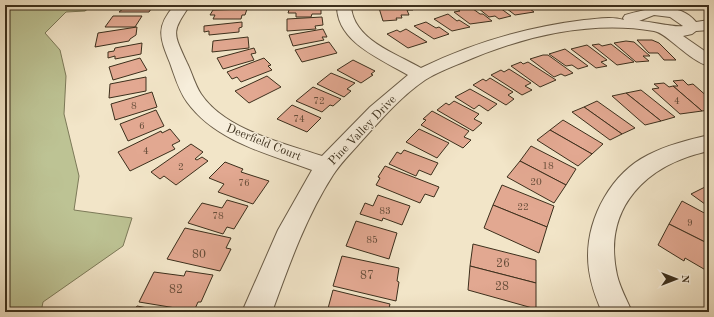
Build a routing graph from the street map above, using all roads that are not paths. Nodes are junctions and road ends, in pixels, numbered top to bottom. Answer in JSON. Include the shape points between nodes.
{"nodes":[{"id":1,"x":183,"y":5,"type":"edge"},
{"id":2,"x":344,"y":5,"type":"edge"},
{"id":3,"x":674,"y":14,"type":"junction"},
{"id":4,"x":653,"y":16,"type":"edge"},
{"id":5,"x":709,"y":18,"type":"edge"},
{"id":6,"x":709,"y":25,"type":"edge"},
{"id":7,"x":689,"y":29,"type":"junction"},
{"id":8,"x":708,"y":60,"type":"edge"},
{"id":9,"x":420,"y":75,"type":"junction"},
{"id":10,"x":709,"y":143,"type":"edge"},
{"id":11,"x":327,"y":166,"type":"junction"},
{"id":12,"x":257,"y":312,"type":"edge"},
{"id":13,"x":617,"y":312,"type":"edge"}],
"edges":[{"from":1,"to":11,"type":"street","name":"Deerfield Court","via":[[170,24],[167,38],[194,98],[220,124],[235,132]]},
{"from":2,"to":9,"type":"street","via":[[346,21],[361,39]]},
{"from":3,"to":4,"type":"street","name":"Pine Valley Drive","via":[[658,11]]},
{"from":3,"to":5,"type":"street","name":"Pine Valley Drive"},
{"from":3,"to":7,"type":"street","via":[[689,23]]},
{"from":4,"to":7,"type":"street","name":"Pine Valley Drive"},
{"from":4,"to":8,"type":"street","via":[[688,48]]},
{"from":4,"to":9,"type":"street","name":"Pine Valley Drive","via":[[621,24],[616,22],[539,31],[458,57]]},
{"from":6,"to":7,"type":"street","name":"Pine Valley Drive"},
{"from":7,"to":8,"type":"street"},
{"from":9,"to":11,"type":"street","name":"Pine Valley Drive","via":[[369,119]]},
{"from":10,"to":13,"type":"street","via":[[681,149],[639,172],[610,210],[602,232],[601,255],[605,282]]},
{"from":11,"to":12,"type":"street","name":"Pine Valley Drive","via":[[300,209],[276,261]]}]}
